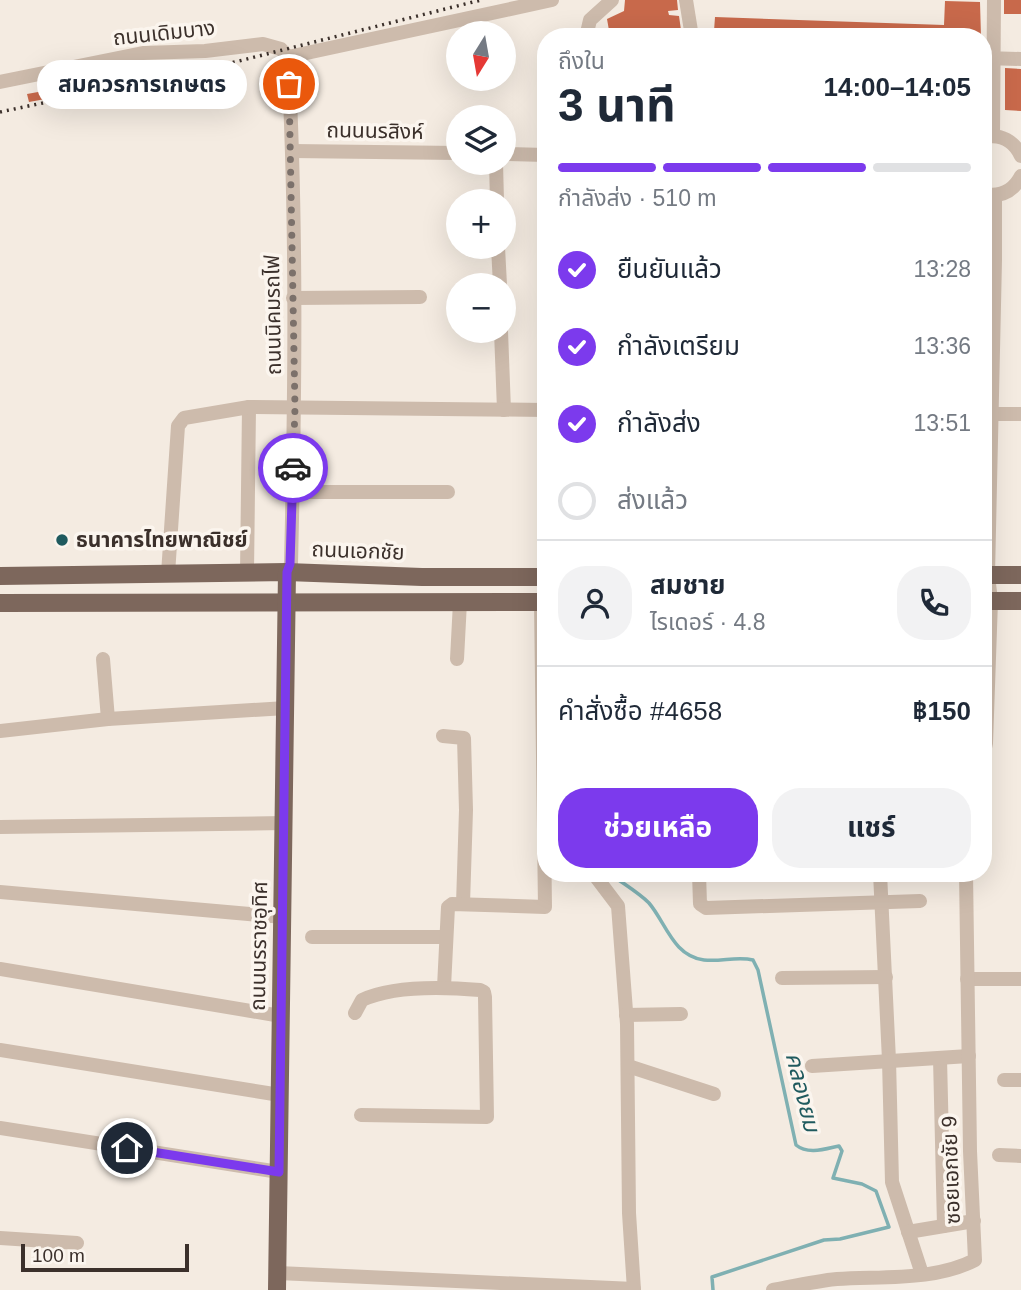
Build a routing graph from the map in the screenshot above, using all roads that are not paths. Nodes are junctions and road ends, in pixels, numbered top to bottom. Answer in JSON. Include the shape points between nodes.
{"nodes":[{"id":1,"x":552,"y":0,"type":"edge"},
{"id":2,"x":612,"y":0,"type":"edge"},
{"id":3,"x":686,"y":0,"type":"edge"},
{"id":4,"x":994,"y":0,"type":"edge"},
{"id":5,"x":588,"y":28,"type":"edge"},
{"id":6,"x":691,"y":28,"type":"edge"},
{"id":7,"x":992,"y":28,"type":"edge"},
{"id":8,"x":288,"y":57,"type":"junction"},
{"id":9,"x":992,"y":58,"type":"edge"},
{"id":10,"x":1021,"y":59,"type":"edge"},
{"id":11,"x":0,"y":82,"type":"edge"},
{"id":12,"x":992,"y":137,"type":"edge"},
{"id":13,"x":292,"y":151,"type":"junction"},
{"id":14,"x":446,"y":153,"type":"edge"},
{"id":15,"x":516,"y":154,"type":"edge"},
{"id":16,"x":537,"y":155,"type":"edge"},
{"id":17,"x":1021,"y":156,"type":"edge"},
{"id":18,"x":1021,"y":176,"type":"edge"},
{"id":19,"x":992,"y":194,"type":"edge"},
{"id":20,"x":421,"y":297,"type":"dead end"},
{"id":21,"x":293,"y":298,"type":"junction"},
{"id":22,"x":501,"y":343,"type":"edge"},
{"id":23,"x":249,"y":407,"type":"junction"},
{"id":24,"x":295,"y":408,"type":"junction"},
{"id":25,"x":504,"y":410,"type":"junction"},
{"id":26,"x":537,"y":410,"type":"edge"},
{"id":27,"x":992,"y":414,"type":"edge"},
{"id":28,"x":1021,"y":414,"type":"edge"},
{"id":29,"x":293,"y":492,"type":"junction"},
{"id":30,"x":447,"y":492,"type":"dead end"},
{"id":31,"x":287,"y":572,"type":"junction"},
{"id":32,"x":247,"y":573,"type":"junction"},
{"id":33,"x":168,"y":574,"type":"junction"},
{"id":34,"x":992,"y":575,"type":"edge"},
{"id":35,"x":1021,"y":575,"type":"edge"},
{"id":36,"x":0,"y":576,"type":"edge"},
{"id":37,"x":537,"y":577,"type":"edge"},
{"id":38,"x":992,"y":601,"type":"edge"},
{"id":39,"x":1021,"y":601,"type":"edge"},
{"id":40,"x":287,"y":602,"type":"junction"},
{"id":41,"x":460,"y":602,"type":"junction"},
{"id":42,"x":537,"y":602,"type":"edge"},
{"id":43,"x":0,"y":603,"type":"edge"},
{"id":44,"x":103,"y":659,"type":"dead end"},
{"id":45,"x":457,"y":659,"type":"dead end"},
{"id":46,"x":286,"y":708,"type":"junction"},
{"id":47,"x":108,"y":719,"type":"junction"},
{"id":48,"x":0,"y":731,"type":"edge"},
{"id":49,"x":443,"y":736,"type":"dead end"},
{"id":50,"x":284,"y":823,"type":"junction"},
{"id":51,"x":0,"y":827,"type":"edge"},
{"id":52,"x":545,"y":882,"type":"edge"},
{"id":53,"x":600,"y":882,"type":"edge"},
{"id":54,"x":699,"y":882,"type":"edge"},
{"id":55,"x":880,"y":882,"type":"edge"},
{"id":56,"x":966,"y":882,"type":"edge"},
{"id":57,"x":0,"y":892,"type":"edge"},
{"id":58,"x":920,"y":901,"type":"dead end"},
{"id":59,"x":881,"y":903,"type":"junction"},
{"id":60,"x":463,"y":904,"type":"junction"},
{"id":61,"x":282,"y":917,"type":"junction"},
{"id":62,"x":312,"y":937,"type":"dead end"},
{"id":63,"x":446,"y":937,"type":"junction"},
{"id":64,"x":0,"y":969,"type":"edge"},
{"id":65,"x":886,"y":977,"type":"junction"},
{"id":66,"x":782,"y":978,"type":"dead end"},
{"id":67,"x":967,"y":979,"type":"junction"},
{"id":68,"x":1021,"y":979,"type":"edge"},
{"id":69,"x":444,"y":987,"type":"junction"},
{"id":70,"x":355,"y":1013,"type":"dead end"},
{"id":71,"x":681,"y":1014,"type":"dead end"},
{"id":72,"x":626,"y":1015,"type":"junction"},
{"id":73,"x":281,"y":1016,"type":"junction"},
{"id":74,"x":0,"y":1050,"type":"edge"},
{"id":75,"x":969,"y":1056,"type":"junction"},
{"id":76,"x":940,"y":1058,"type":"junction"},
{"id":77,"x":889,"y":1060,"type":"junction"},
{"id":78,"x":628,"y":1066,"type":"junction"},
{"id":79,"x":812,"y":1066,"type":"dead end"},
{"id":80,"x":1004,"y":1080,"type":"dead end"},
{"id":81,"x":1021,"y":1080,"type":"edge"},
{"id":82,"x":714,"y":1094,"type":"dead end"},
{"id":83,"x":280,"y":1095,"type":"junction"},
{"id":84,"x":361,"y":1115,"type":"dead end"},
{"id":85,"x":0,"y":1128,"type":"edge"},
{"id":86,"x":999,"y":1155,"type":"dead end"},
{"id":87,"x":1021,"y":1156,"type":"edge"},
{"id":88,"x":279,"y":1172,"type":"junction"},
{"id":89,"x":974,"y":1222,"type":"junction"},
{"id":90,"x":944,"y":1226,"type":"junction"},
{"id":91,"x":908,"y":1232,"type":"junction"},
{"id":92,"x":0,"y":1238,"type":"edge"},
{"id":93,"x":77,"y":1243,"type":"dead end"},
{"id":94,"x":922,"y":1274,"type":"junction"},
{"id":95,"x":277,"y":1281,"type":"edge"},
{"id":96,"x":634,"y":1289,"type":"edge"},
{"id":97,"x":773,"y":1290,"type":"edge"}],
"edges":[{"from":1,"to":8,"type":"street"},
{"from":2,"to":5,"type":"street","via":[[590,20]]},
{"from":3,"to":6,"type":"street"},
{"from":4,"to":7,"type":"street"},
{"from":8,"to":11,"type":"street","name":"ถนนเดิมบาง","via":[[281,49],[263,44],[154,52]]},
{"from":8,"to":13,"type":"street","name":"ถนนนิคมรถไฟ"},
{"from":9,"to":10,"type":"street"},
{"from":12,"to":17,"type":"street","via":[[1008,140]]},
{"from":13,"to":14,"type":"street","name":"ถนนนรสิงห์"},
{"from":13,"to":21,"type":"street","name":"ถนนนิคมรถไฟ"},
{"from":15,"to":16,"type":"street"},
{"from":18,"to":19,"type":"street","via":[[1013,188]]},
{"from":20,"to":21,"type":"street"},
{"from":21,"to":24,"type":"street","name":"ถนนนิคมรถไฟ"},
{"from":22,"to":25,"type":"street"},
{"from":23,"to":24,"type":"street"},
{"from":23,"to":32,"type":"street"},
{"from":23,"to":33,"type":"street","via":[[184,418],[179,423]]},
{"from":24,"to":25,"type":"street"},
{"from":24,"to":29,"type":"street","name":"ถนนนิคมรถไฟ"},
{"from":25,"to":26,"type":"street"},
{"from":27,"to":28,"type":"street"},
{"from":29,"to":30,"type":"street"},
{"from":29,"to":31,"type":"street","name":"ถนนนิคมรถไฟ"},
{"from":31,"to":32,"type":"main road","name":"ถนนเอกชัย"},
{"from":31,"to":37,"type":"main road","name":"ถนนเอกชัย"},
{"from":31,"to":40,"type":"main road","name":"ถนนนรราชอุทิศ"},
{"from":32,"to":33,"type":"main road","name":"ถนนเอกชัย"},
{"from":33,"to":36,"type":"main road","name":"ถนนเอกชัย"},
{"from":34,"to":35,"type":"main road"},
{"from":38,"to":39,"type":"main road"},
{"from":40,"to":41,"type":"main road"},
{"from":40,"to":43,"type":"main road"},
{"from":40,"to":46,"type":"main road","name":"ถนนนรราชอุทิศ"},
{"from":41,"to":42,"type":"main road"},
{"from":41,"to":45,"type":"street"},
{"from":44,"to":47,"type":"street"},
{"from":46,"to":47,"type":"street"},
{"from":46,"to":50,"type":"main road","name":"ถนนนรราชอุทิศ"},
{"from":47,"to":48,"type":"street"},
{"from":49,"to":60,"type":"street","via":[[464,738]]},
{"from":50,"to":51,"type":"street"},
{"from":50,"to":61,"type":"main road","name":"ถนนนรราชอุทิศ"},
{"from":52,"to":60,"type":"street","via":[[545,908]]},
{"from":53,"to":72,"type":"street","via":[[618,906]]},
{"from":54,"to":59,"type":"street","via":[[700,904],[706,908]]},
{"from":55,"to":59,"type":"street"},
{"from":56,"to":67,"type":"street","name":"ซอยเอกชัย 9"},
{"from":57,"to":61,"type":"street"},
{"from":58,"to":59,"type":"street"},
{"from":59,"to":65,"type":"street"},
{"from":60,"to":63,"type":"street","via":[[448,907]]},
{"from":61,"to":73,"type":"main road","name":"ถนนนรราชอุทิศ"},
{"from":62,"to":63,"type":"street"},
{"from":63,"to":69,"type":"street"},
{"from":64,"to":73,"type":"street"},
{"from":65,"to":66,"type":"street"},
{"from":65,"to":77,"type":"street"},
{"from":67,"to":68,"type":"street"},
{"from":67,"to":75,"type":"street","name":"ซอยเอกชัย 9"},
{"from":69,"to":70,"type":"street","via":[[369,996]]},
{"from":69,"to":84,"type":"street","via":[[484,992],[487,1117]]},
{"from":71,"to":72,"type":"street"},
{"from":72,"to":78,"type":"street"},
{"from":73,"to":83,"type":"main road","name":"ถนนนรราชอุทิศ"},
{"from":74,"to":83,"type":"street"},
{"from":75,"to":76,"type":"street"},
{"from":75,"to":89,"type":"street","name":"ซอยเอกชัย 9"},
{"from":76,"to":77,"type":"street"},
{"from":76,"to":90,"type":"street"},
{"from":77,"to":79,"type":"street"},
{"from":77,"to":91,"type":"street","via":[[892,1182]]},
{"from":78,"to":82,"type":"street"},
{"from":78,"to":96,"type":"street"},
{"from":80,"to":81,"type":"street"},
{"from":83,"to":88,"type":"main road","name":"ถนนนรราชอุทิศ"},
{"from":85,"to":88,"type":"street"},
{"from":86,"to":87,"type":"street"},
{"from":88,"to":95,"type":"main road","name":"ถนนนรราชอุทิศ"},
{"from":89,"to":90,"type":"street"},
{"from":89,"to":94,"type":"street","name":"ซอยเอกชัย 9","via":[[975,1260]]},
{"from":90,"to":91,"type":"street"},
{"from":91,"to":94,"type":"street"},
{"from":92,"to":93,"type":"street"},
{"from":94,"to":97,"type":"street","name":"ซอยเอกชัย 9","via":[[834,1279]]},
{"from":95,"to":96,"type":"street"}]}
